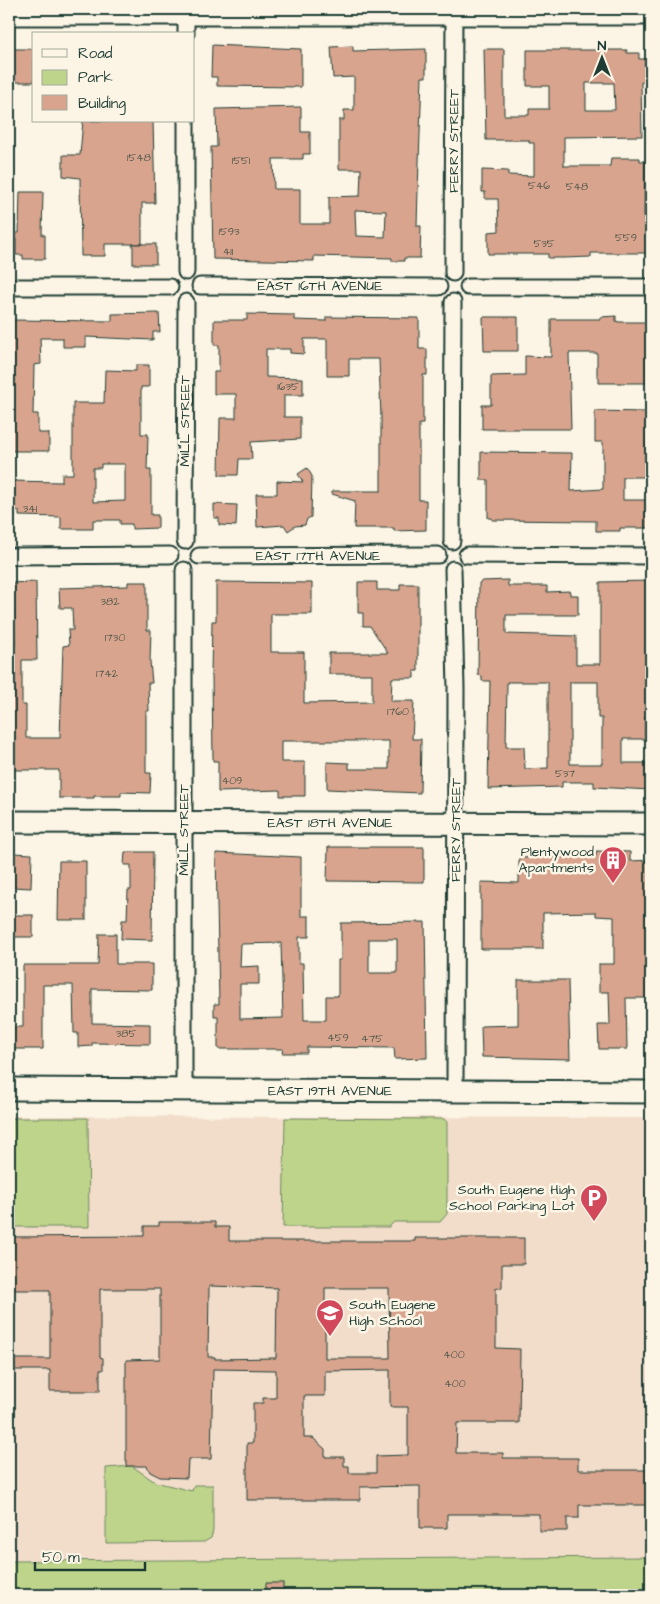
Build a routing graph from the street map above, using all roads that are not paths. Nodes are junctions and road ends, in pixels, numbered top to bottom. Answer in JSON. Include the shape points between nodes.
{"nodes":[{"id":1,"x":186,"y":13,"type":"edge"},
{"id":2,"x":454,"y":13,"type":"edge"},
{"id":3,"x":9,"y":17,"type":"edge"},
{"id":4,"x":651,"y":17,"type":"edge"},
{"id":5,"x":186,"y":32,"type":"edge"},
{"id":6,"x":186,"y":122,"type":"edge"},
{"id":7,"x":186,"y":272,"type":"junction"},
{"id":8,"x":453,"y":273,"type":"junction"},
{"id":9,"x":200,"y":286,"type":"junction"},
{"id":10,"x":9,"y":287,"type":"edge"},
{"id":11,"x":170,"y":287,"type":"junction"},
{"id":12,"x":439,"y":287,"type":"junction"},
{"id":13,"x":468,"y":287,"type":"junction"},
{"id":14,"x":651,"y":287,"type":"edge"},
{"id":15,"x":186,"y":302,"type":"junction"},
{"id":16,"x":453,"y":302,"type":"junction"},
{"id":17,"x":185,"y":541,"type":"junction"},
{"id":18,"x":452,"y":541,"type":"junction"},
{"id":19,"x":467,"y":554,"type":"junction"},
{"id":20,"x":170,"y":555,"type":"junction"},
{"id":21,"x":438,"y":555,"type":"junction"},
{"id":22,"x":9,"y":556,"type":"edge"},
{"id":23,"x":199,"y":556,"type":"junction"},
{"id":24,"x":651,"y":556,"type":"edge"},
{"id":25,"x":453,"y":569,"type":"junction"},
{"id":26,"x":184,"y":570,"type":"junction"},
{"id":27,"x":9,"y":822,"type":"edge"},
{"id":28,"x":456,"y":822,"type":"junction"},
{"id":29,"x":184,"y":823,"type":"junction"},
{"id":30,"x":651,"y":824,"type":"edge"},
{"id":31,"x":9,"y":1089,"type":"edge"},
{"id":32,"x":184,"y":1090,"type":"junction"},
{"id":33,"x":455,"y":1091,"type":"junction"},
{"id":34,"x":651,"y":1092,"type":"edge"}],
"edges":[{"from":1,"to":2,"type":"street"},
{"from":1,"to":3,"type":"street"},
{"from":1,"to":5,"type":"street"},
{"from":2,"to":4,"type":"street"},
{"from":2,"to":8,"type":"street","name":"FERRY STREET"},
{"from":6,"to":7,"type":"street"},
{"from":7,"to":9,"type":"street","via":[[197,278]]},
{"from":7,"to":11,"type":"street","via":[[177,274]]},
{"from":8,"to":12,"type":"street","via":[[442,279]]},
{"from":8,"to":13,"type":"street","via":[[462,275]]},
{"from":9,"to":12,"type":"street","name":"EAST 16TH AVENUE"},
{"from":9,"to":15,"type":"street","via":[[196,296]]},
{"from":10,"to":11,"type":"street"},
{"from":11,"to":15,"type":"street","via":[[177,299]]},
{"from":12,"to":16,"type":"street","via":[[445,299]]},
{"from":13,"to":14,"type":"street"},
{"from":13,"to":16,"type":"street","via":[[462,299]]},
{"from":15,"to":17,"type":"street","name":"MILL STREET"},
{"from":16,"to":18,"type":"street"},
{"from":17,"to":20,"type":"street","via":[[174,545]]},
{"from":17,"to":23,"type":"street","via":[[195,546]]},
{"from":18,"to":19,"type":"street","via":[[463,544]]},
{"from":18,"to":21,"type":"street","via":[[442,545]]},
{"from":19,"to":24,"type":"street"},
{"from":19,"to":25,"type":"street","via":[[463,565]]},
{"from":20,"to":22,"type":"street"},
{"from":20,"to":26,"type":"street","via":[[174,565]]},
{"from":21,"to":23,"type":"street","name":"EAST 17TH AVENUE"},
{"from":21,"to":25,"type":"street","via":[[443,565]]},
{"from":23,"to":26,"type":"street","via":[[194,566]]},
{"from":25,"to":28,"type":"street","name":"FERRY STREET"},
{"from":26,"to":29,"type":"street","name":"MILL STREET"},
{"from":27,"to":29,"type":"main road","name":"EAST 18TH AVENUE"},
{"from":28,"to":29,"type":"main road","name":"EAST 18TH AVENUE"},
{"from":28,"to":30,"type":"main road","name":"EAST 18TH AVENUE"},
{"from":28,"to":33,"type":"street","name":"FERRY STREET"},
{"from":29,"to":32,"type":"street","name":"MILL STREET"},
{"from":31,"to":32,"type":"main road","name":"EAST 19TH AVENUE"},
{"from":32,"to":33,"type":"main road","name":"EAST 19TH AVENUE"},
{"from":33,"to":34,"type":"main road","name":"EAST 19TH AVENUE"}]}
